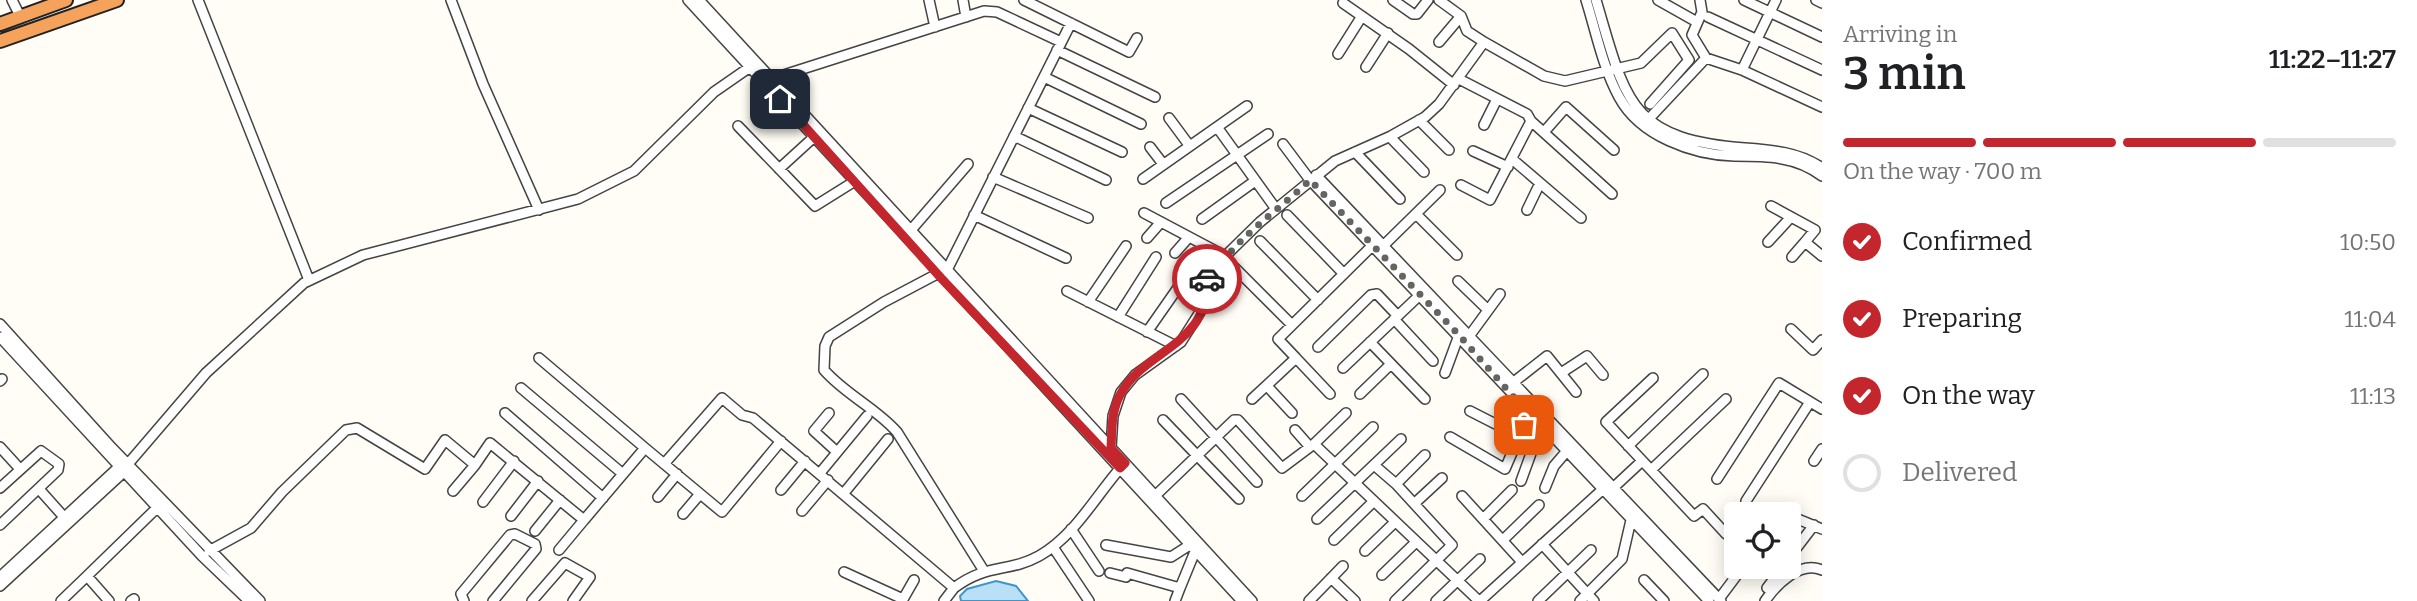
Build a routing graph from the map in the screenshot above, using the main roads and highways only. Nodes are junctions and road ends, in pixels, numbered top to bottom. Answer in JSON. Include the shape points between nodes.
{"nodes":[{"id":1,"x":66,"y":0,"type":"edge"},
{"id":2,"x":117,"y":0,"type":"edge"},
{"id":3,"x":0,"y":24,"type":"edge"},
{"id":4,"x":0,"y":41,"type":"edge"}],
"edges":[{"from":1,"to":3,"type":"highway"},
{"from":2,"to":4,"type":"highway"}]}
